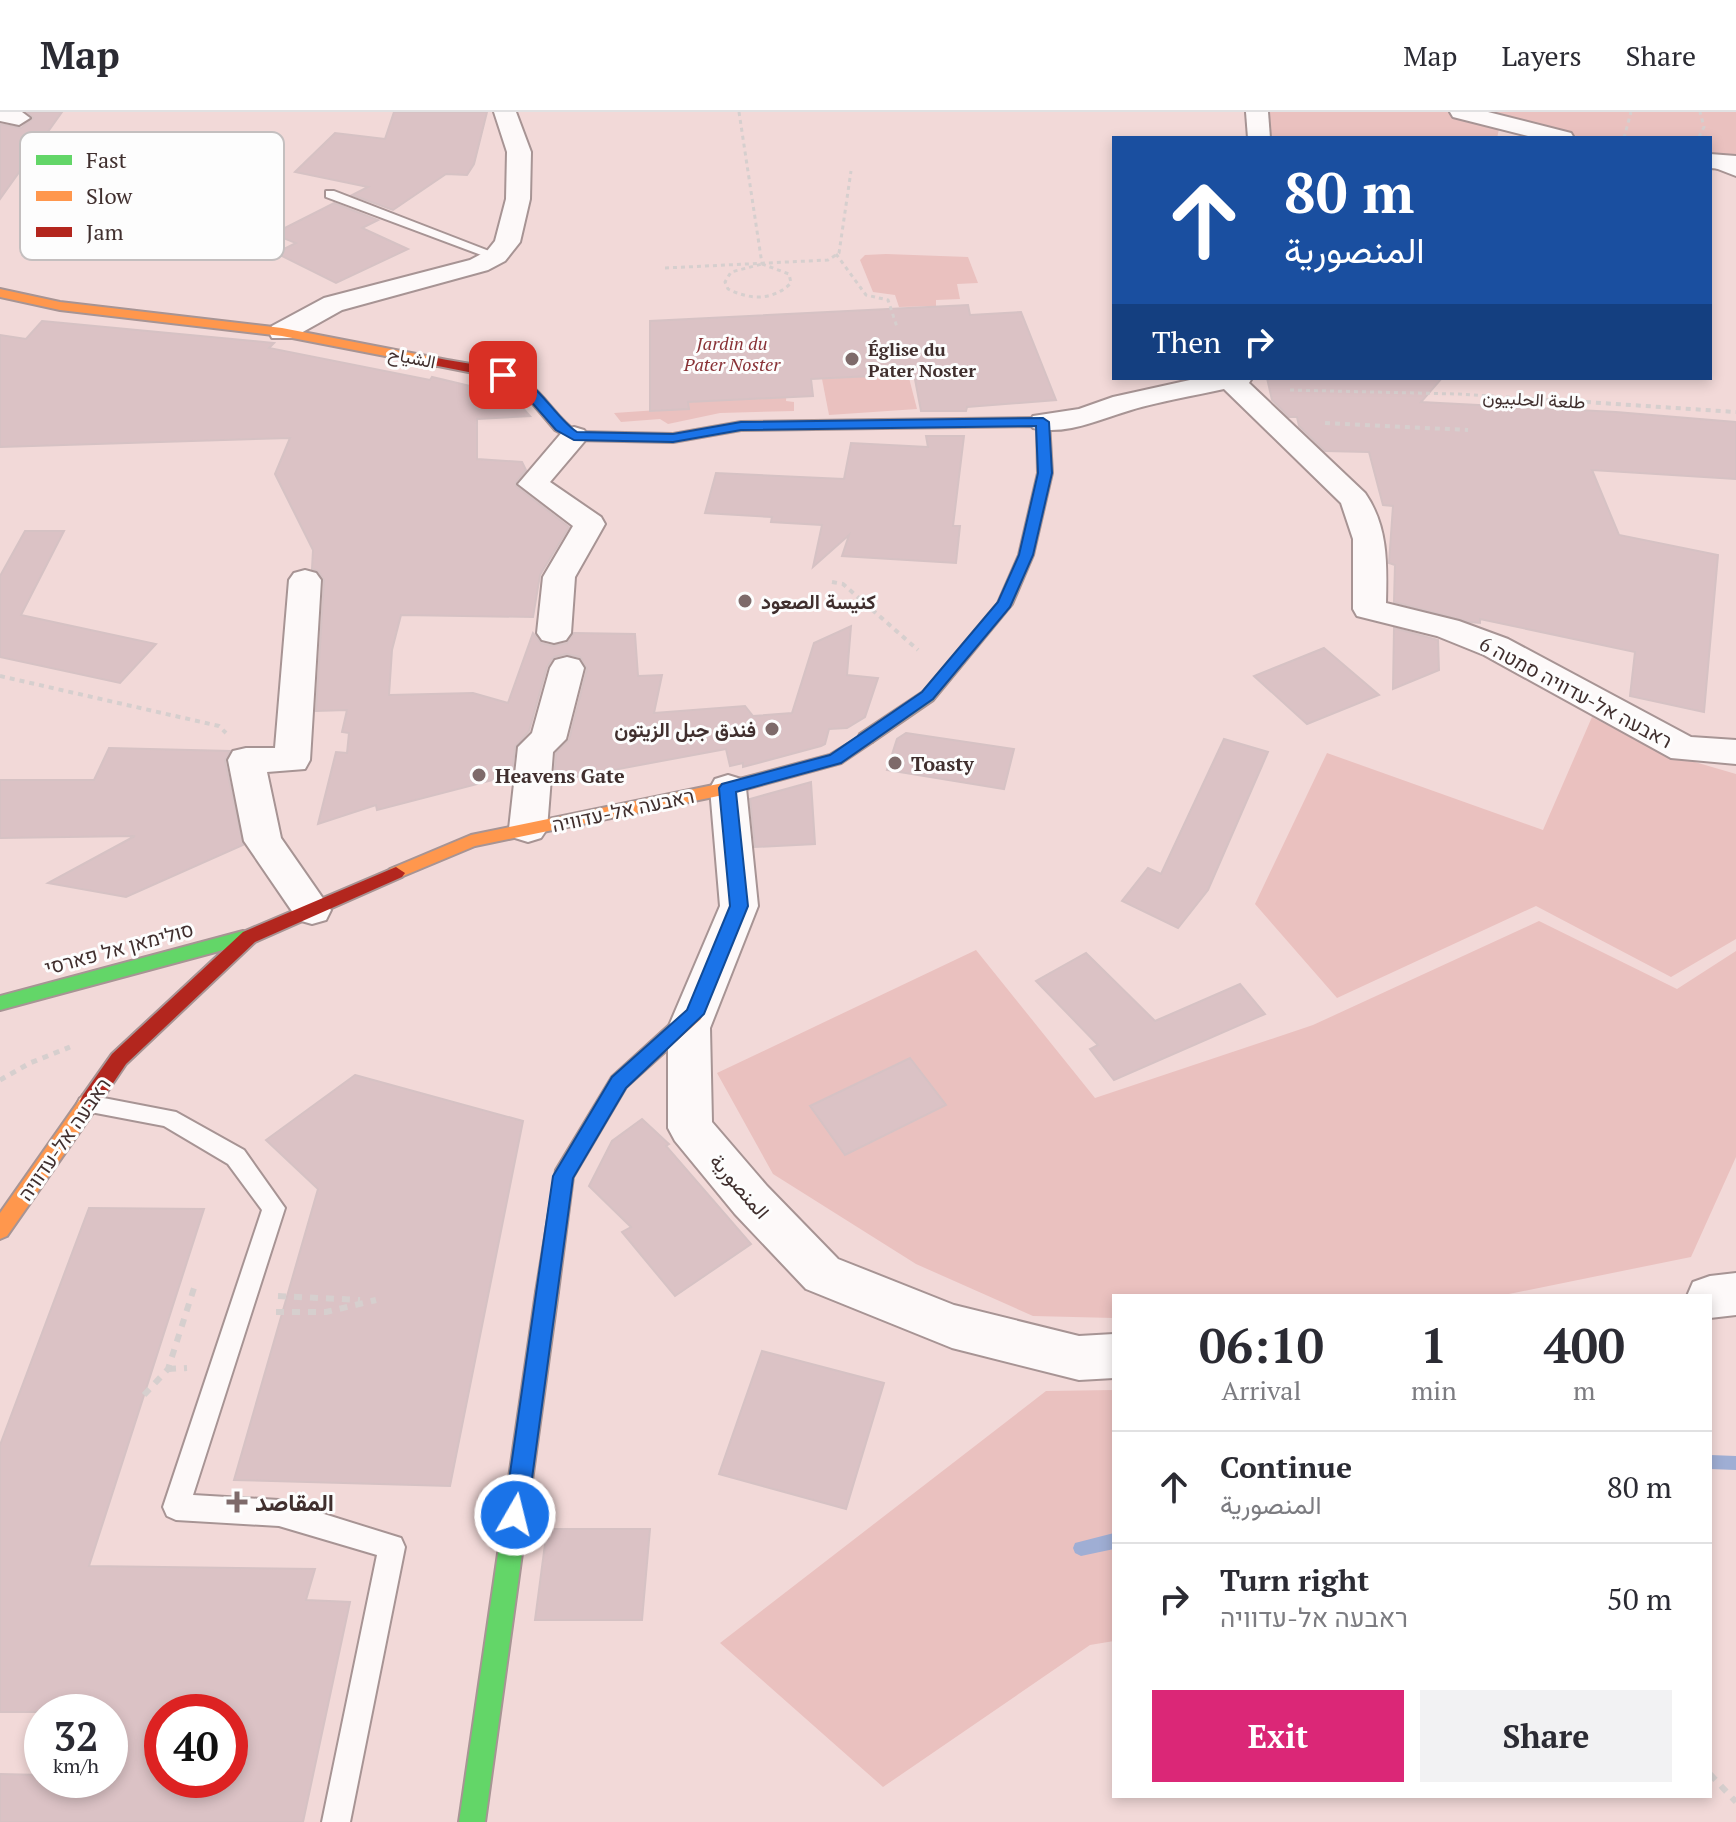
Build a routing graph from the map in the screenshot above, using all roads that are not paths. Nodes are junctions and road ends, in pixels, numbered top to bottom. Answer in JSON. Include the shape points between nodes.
{"nodes":[{"id":1,"x":505,"y":112,"type":"edge"},
{"id":2,"x":1257,"y":112,"type":"edge"},
{"id":3,"x":1461,"y":112,"type":"edge"},
{"id":4,"x":1259,"y":136,"type":"edge"},
{"id":5,"x":1555,"y":136,"type":"edge"},
{"id":6,"x":1712,"y":162,"type":"edge"},
{"id":7,"x":1712,"y":163,"type":"edge"},
{"id":8,"x":1736,"y":163,"type":"edge"},
{"id":9,"x":1736,"y":172,"type":"edge"},
{"id":10,"x":330,"y":194,"type":"dead end"},
{"id":11,"x":496,"y":256,"type":"junction"},
{"id":12,"x":0,"y":293,"type":"edge"},
{"id":13,"x":282,"y":332,"type":"junction"},
{"id":14,"x":1235,"y":382,"type":"edge"},
{"id":15,"x":1043,"y":422,"type":"junction"},
{"id":16,"x":574,"y":436,"type":"junction"},
{"id":17,"x":305,"y":580,"type":"dead end"},
{"id":18,"x":554,"y":633,"type":"dead end"},
{"id":19,"x":567,"y":668,"type":"dead end"},
{"id":20,"x":1736,"y":752,"type":"edge"},
{"id":21,"x":728,"y":788,"type":"junction"},
{"id":22,"x":528,"y":829,"type":"junction"},
{"id":23,"x":312,"y":910,"type":"junction"},
{"id":24,"x":249,"y":937,"type":"junction"},
{"id":25,"x":0,"y":1003,"type":"edge"},
{"id":26,"x":694,"y":1014,"type":"junction"},
{"id":27,"x":88,"y":1104,"type":"junction"},
{"id":28,"x":0,"y":1230,"type":"edge"},
{"id":29,"x":1736,"y":1294,"type":"edge"},
{"id":30,"x":1712,"y":1297,"type":"edge"},
{"id":31,"x":1112,"y":1356,"type":"edge"},
{"id":32,"x":336,"y":1822,"type":"edge"},
{"id":33,"x":472,"y":1822,"type":"edge"}],
"edges":[{"from":1,"to":11,"type":"street","via":[[519,152],[518,199],[507,242]]},
{"from":2,"to":4,"type":"street"},
{"from":3,"to":5,"type":"street"},
{"from":6,"to":8,"type":"street"},
{"from":7,"to":9,"type":"lane"},
{"from":10,"to":11,"type":"lane"},
{"from":11,"to":13,"type":"street","via":[[333,304]]},
{"from":12,"to":13,"type":"street","name":"الشياح","via":[[60,306]]},
{"from":13,"to":16,"type":"street","name":"الشياح","via":[[503,375],[525,387]]},
{"from":14,"to":15,"type":"street"},
{"from":14,"to":20,"type":"street","name":"ראבעה אל-עדוויה סמטה 6","via":[[1354,499],[1372,547],[1369,609],[1447,628],[1496,647],[1684,749]]},
{"from":15,"to":16,"type":"street","via":[[741,426],[673,438]]},
{"from":15,"to":21,"type":"street","name":"ראבעה אל-עדוויה","via":[[1045,473],[1026,555],[1005,604],[936,687],[835,759]]},
{"from":16,"to":18,"type":"street","via":[[533,484],[590,524],[559,577]]},
{"from":17,"to":23,"type":"street","via":[[292,760],[245,755],[263,841]]},
{"from":19,"to":22,"type":"street","via":[[548,739],[536,747]]},
{"from":21,"to":22,"type":"street","name":"ראבעה אל-עדוויה"},
{"from":21,"to":26,"type":"street","name":"المنصورية","via":[[739,906]]},
{"from":22,"to":23,"type":"street","name":"ראבעה אל-עדוויה","via":[[471,841]]},
{"from":23,"to":24,"type":"street","name":"ראבעה אל-עדוויה"},
{"from":24,"to":25,"type":"street","name":"סולימאן אל פארסי"},
{"from":24,"to":27,"type":"street","name":"ראבעה אל-עדוויה","via":[[119,1059]]},
{"from":26,"to":31,"type":"street","name":"المنصورية","via":[[689,1028],[690,1128],[822,1274],[952,1326],[1079,1358]]},
{"from":26,"to":33,"type":"street","via":[[619,1082],[563,1176]]},
{"from":27,"to":28,"type":"street","name":"ראבעה אל-עדוויה"},
{"from":27,"to":32,"type":"lane","via":[[168,1118],[236,1157],[274,1208],[176,1507],[279,1513],[392,1547]]},
{"from":29,"to":30,"type":"street"}]}
